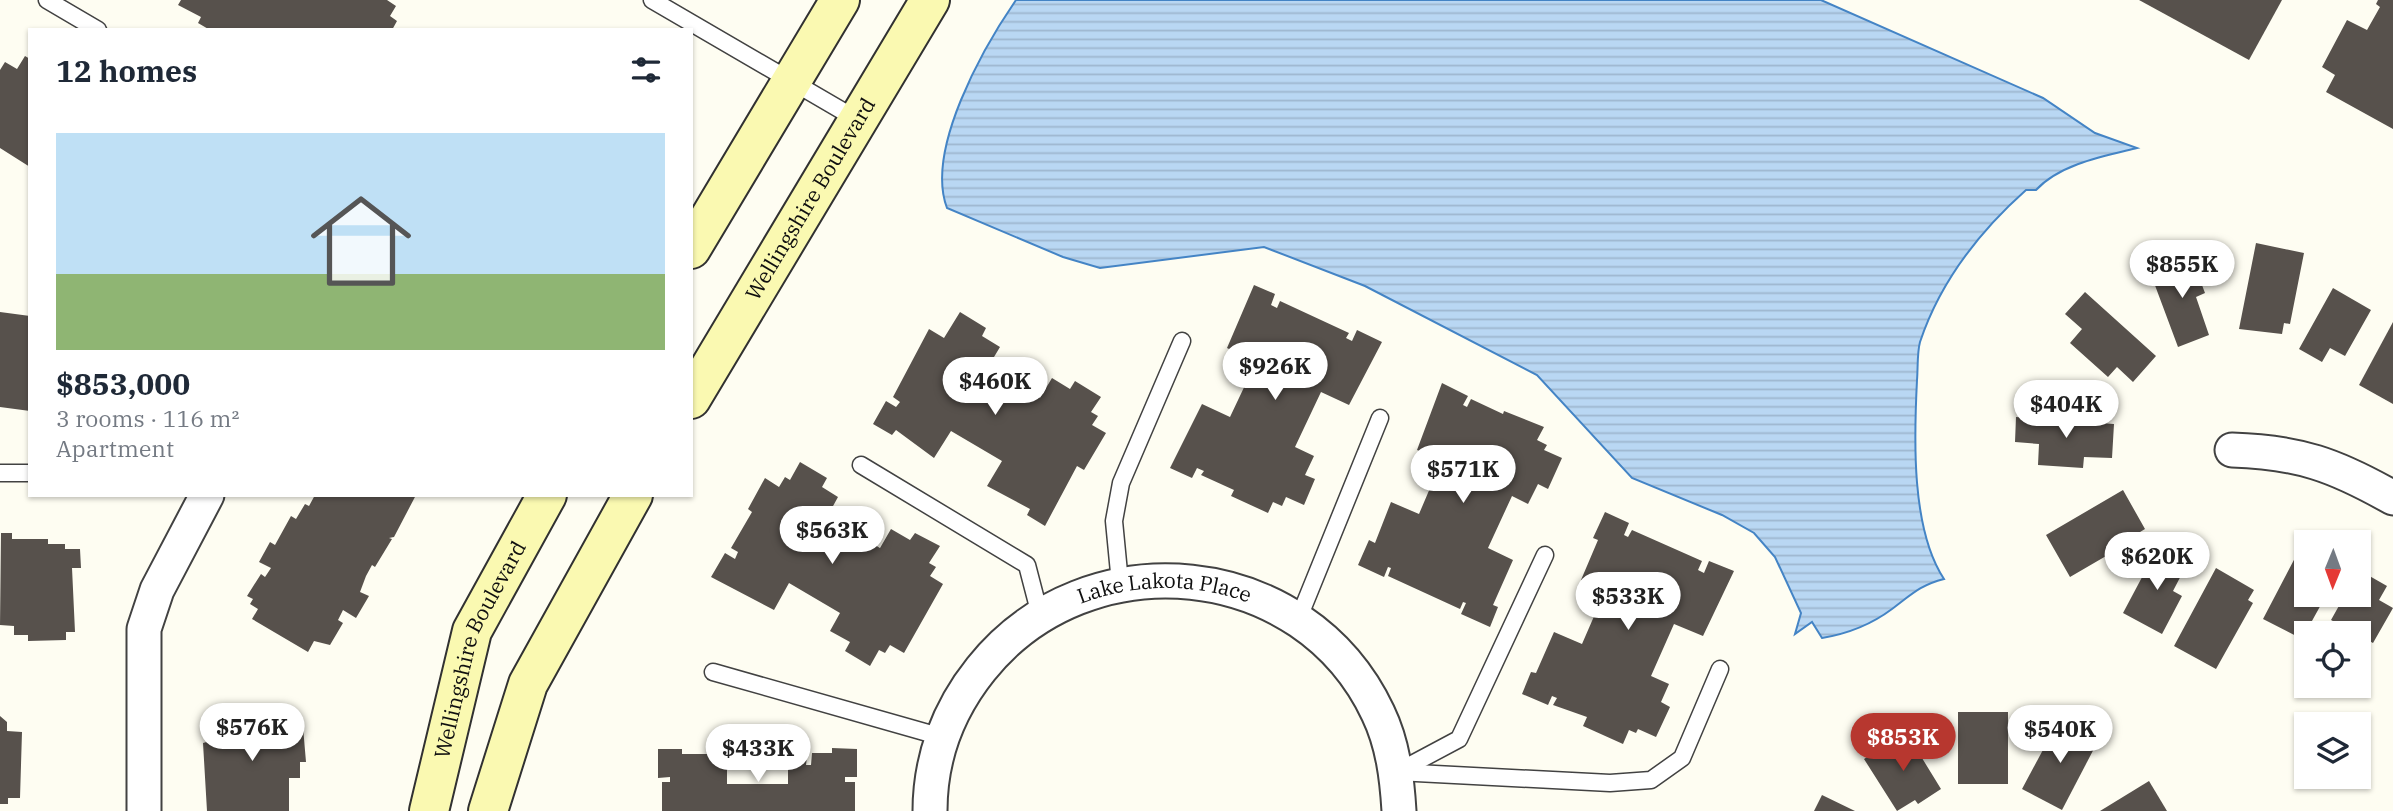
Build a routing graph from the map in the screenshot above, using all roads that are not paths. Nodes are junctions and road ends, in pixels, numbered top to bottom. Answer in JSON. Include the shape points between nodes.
{"nodes":[{"id":1,"x":47,"y":0,"type":"edge"},
{"id":2,"x":652,"y":0,"type":"edge"},
{"id":3,"x":840,"y":0,"type":"edge"},
{"id":4,"x":930,"y":0,"type":"edge"},
{"id":5,"x":95,"y":28,"type":"edge"},
{"id":6,"x":790,"y":81,"type":"junction"},
{"id":7,"x":858,"y":120,"type":"junction"},
{"id":8,"x":693,"y":246,"type":"edge"},
{"id":9,"x":1182,"y":341,"type":"dead end"},
{"id":10,"x":693,"y":395,"type":"edge"},
{"id":11,"x":1380,"y":418,"type":"dead end"},
{"id":12,"x":2232,"y":450,"type":"dead end"},
{"id":13,"x":861,"y":465,"type":"dead end"},
{"id":14,"x":0,"y":473,"type":"edge"},
{"id":15,"x":28,"y":474,"type":"edge"},
{"id":16,"x":206,"y":497,"type":"edge"},
{"id":17,"x":546,"y":497,"type":"edge"},
{"id":18,"x":632,"y":497,"type":"edge"},
{"id":19,"x":2393,"y":498,"type":"edge"},
{"id":20,"x":1545,"y":555,"type":"dead end"},
{"id":21,"x":1120,"y":583,"type":"junction"},
{"id":22,"x":1040,"y":615,"type":"junction"},
{"id":23,"x":1298,"y":620,"type":"junction"},
{"id":24,"x":1720,"y":669,"type":"dead end"},
{"id":25,"x":713,"y":672,"type":"dead end"},
{"id":26,"x":942,"y":737,"type":"junction"},
{"id":27,"x":1397,"y":772,"type":"junction"},
{"id":28,"x":144,"y":811,"type":"edge"},
{"id":29,"x":429,"y":811,"type":"edge"},
{"id":30,"x":488,"y":811,"type":"edge"},
{"id":31,"x":930,"y":811,"type":"edge"},
{"id":32,"x":1399,"y":811,"type":"edge"}],
"edges":[{"from":1,"to":5,"type":"lane"},
{"from":2,"to":6,"type":"lane"},
{"from":3,"to":6,"type":"street"},
{"from":4,"to":7,"type":"street","name":"Wellingshire Boulevard"},
{"from":6,"to":7,"type":"lane"},
{"from":6,"to":8,"type":"street"},
{"from":7,"to":10,"type":"street","name":"Wellingshire Boulevard"},
{"from":9,"to":21,"type":"lane","via":[[1121,483],[1114,520]]},
{"from":11,"to":23,"type":"lane"},
{"from":12,"to":19,"type":"street","via":[[2306,458],[2351,474]]},
{"from":13,"to":22,"type":"lane","via":[[1027,565]]},
{"from":14,"to":15,"type":"lane"},
{"from":16,"to":28,"type":"street","via":[[157,590],[144,629]]},
{"from":17,"to":29,"type":"street","name":"Wellingshire Boulevard","via":[[472,631]]},
{"from":18,"to":30,"type":"street","via":[[528,684]]},
{"from":20,"to":27,"type":"lane","via":[[1459,739]]},
{"from":21,"to":22,"type":"street","name":"Lake Lakota Place","via":[[1078,596]]},
{"from":21,"to":23,"type":"street","name":"Lake Lakota Place","via":[[1182,580],[1243,592]]},
{"from":22,"to":26,"type":"street","name":"Lake Lakota Place","via":[[990,658],[965,689]]},
{"from":23,"to":27,"type":"street","name":"Lake Lakota Place","via":[[1344,661],[1378,713]]},
{"from":24,"to":27,"type":"lane","via":[[1682,758],[1651,780],[1610,783]]},
{"from":25,"to":26,"type":"lane"},
{"from":26,"to":31,"type":"street","name":"Lake Lakota Place","via":[[930,789]]},
{"from":27,"to":32,"type":"street","name":"Lake Lakota Place"}]}
